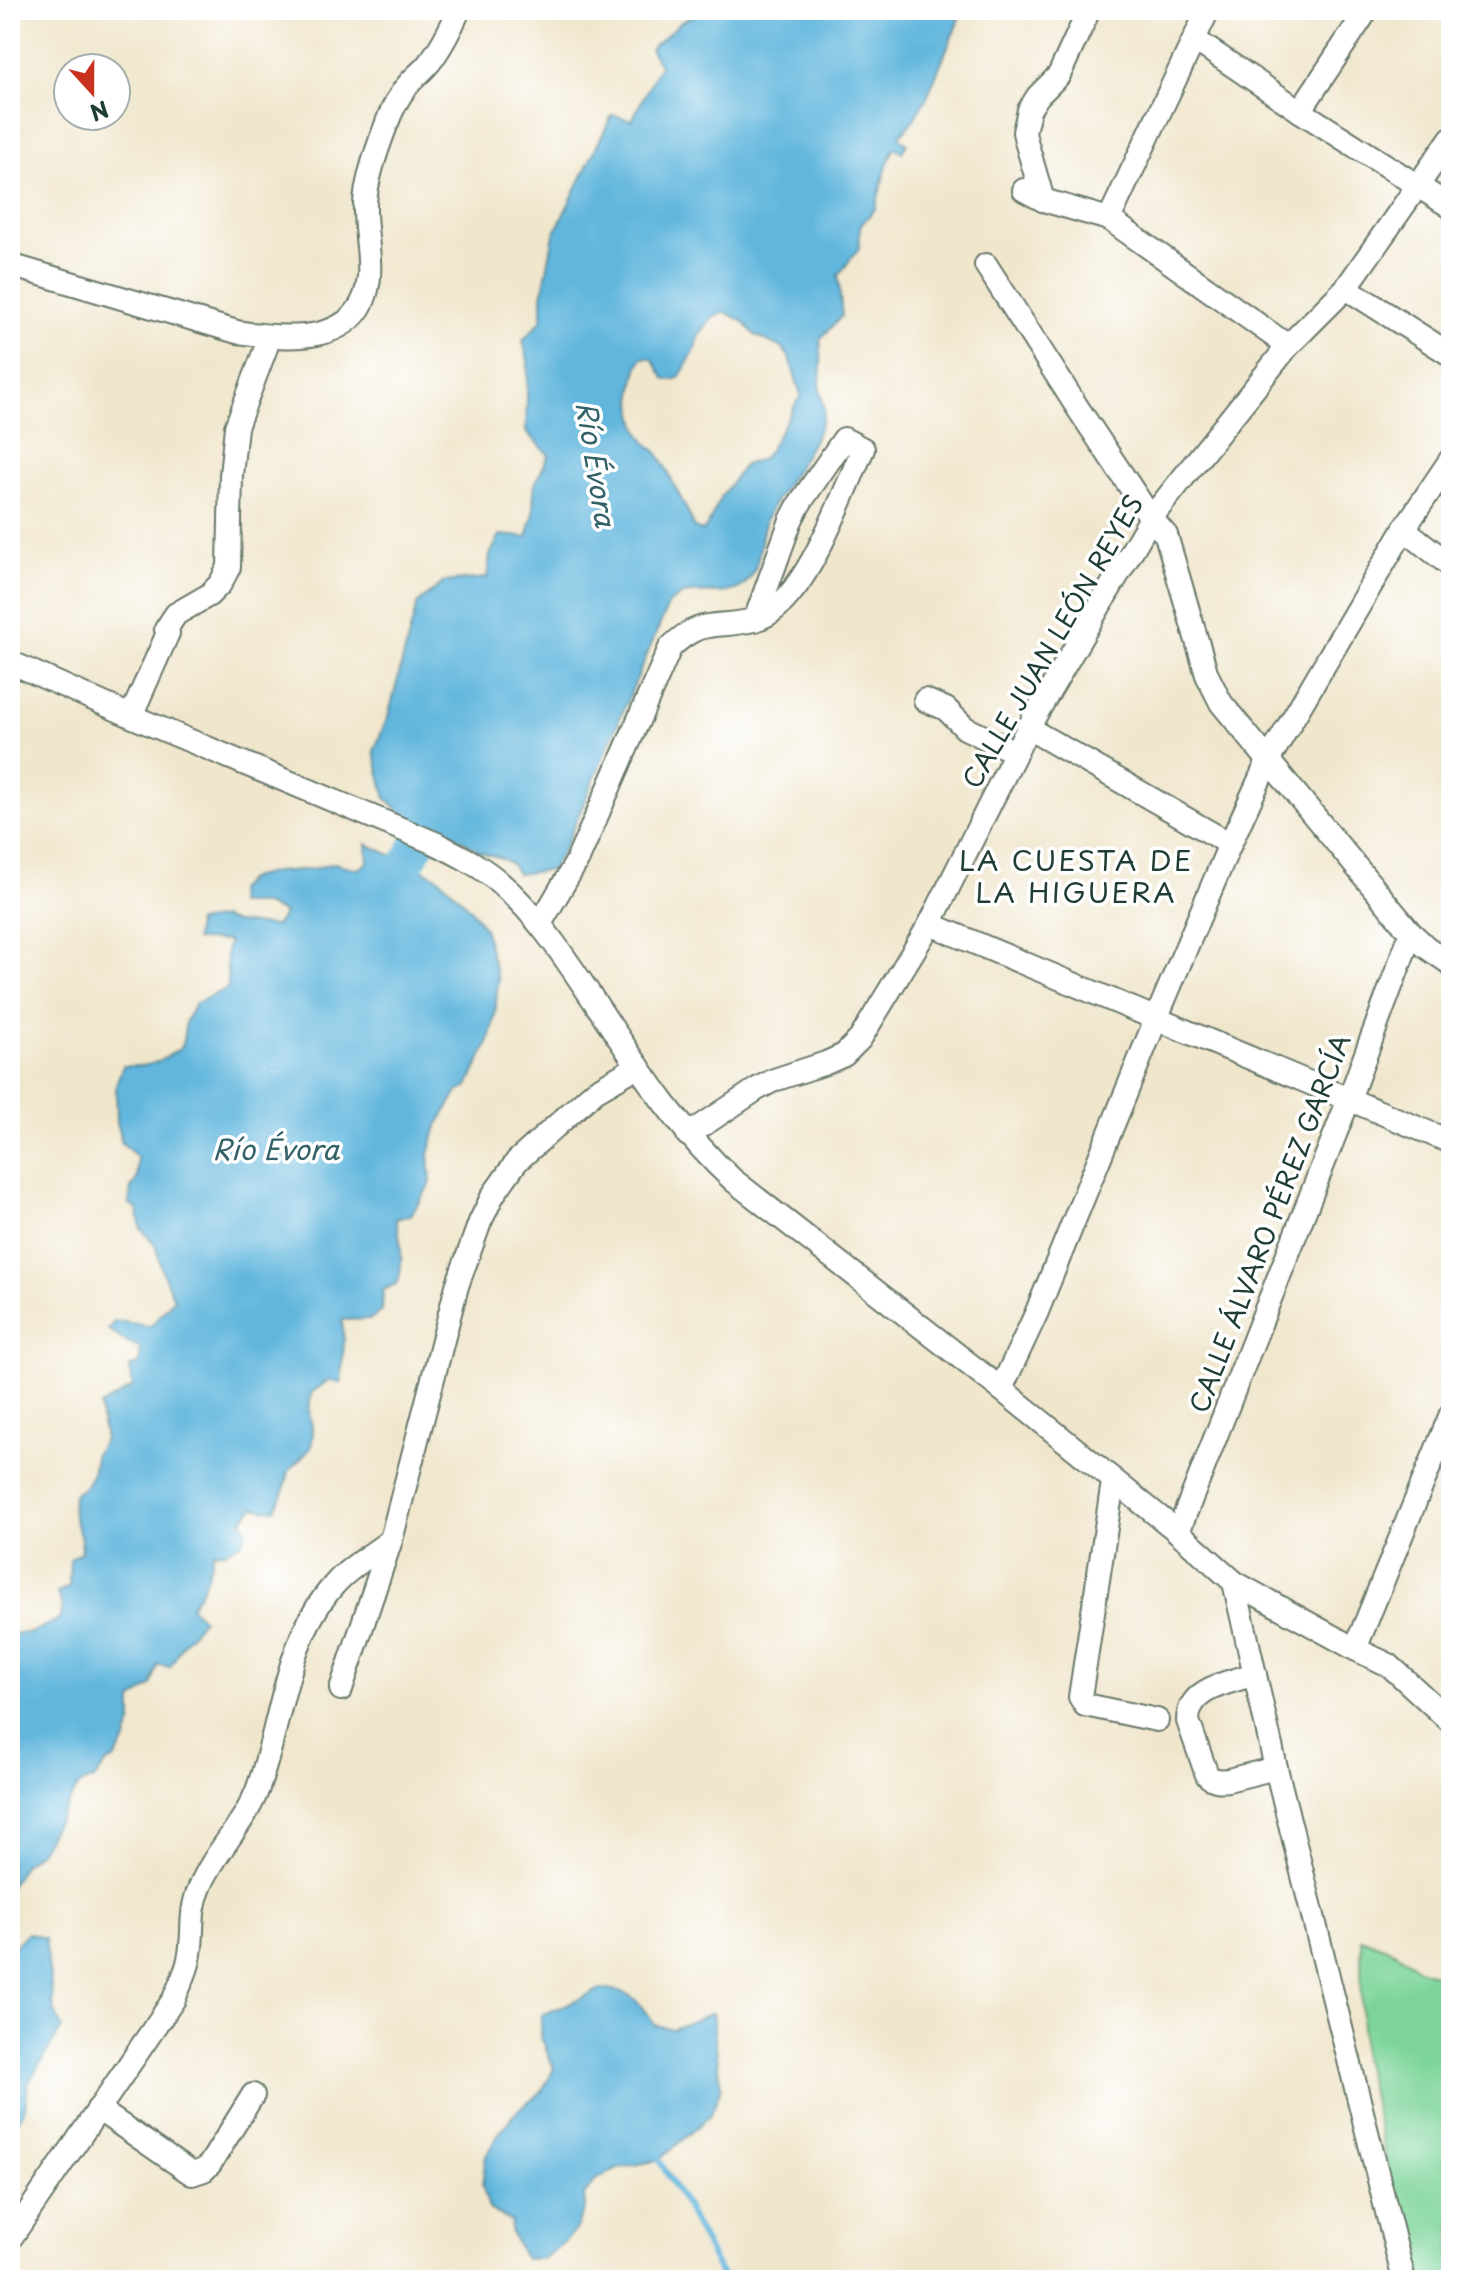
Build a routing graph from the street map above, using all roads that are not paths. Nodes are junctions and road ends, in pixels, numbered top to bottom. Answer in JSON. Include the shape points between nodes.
{"nodes":[{"id":1,"x":459,"y":10,"type":"edge"},
{"id":2,"x":1089,"y":10,"type":"edge"},
{"id":3,"x":1208,"y":10,"type":"edge"},
{"id":4,"x":1367,"y":10,"type":"edge"},
{"id":5,"x":1195,"y":40,"type":"junction"},
{"id":6,"x":1300,"y":111,"type":"junction"},
{"id":7,"x":1451,"y":138,"type":"edge"},
{"id":8,"x":1418,"y":186,"type":"junction"},
{"id":9,"x":1451,"y":207,"type":"edge"},
{"id":10,"x":1109,"y":219,"type":"junction"},
{"id":11,"x":10,"y":265,"type":"edge"},
{"id":12,"x":986,"y":265,"type":"dead end"},
{"id":13,"x":1346,"y":288,"type":"junction"},
{"id":14,"x":270,"y":337,"type":"junction"},
{"id":15,"x":1288,"y":346,"type":"junction"},
{"id":16,"x":1451,"y":355,"type":"edge"},
{"id":17,"x":1451,"y":459,"type":"edge"},
{"id":18,"x":1151,"y":518,"type":"junction"},
{"id":19,"x":1404,"y":529,"type":"junction"},
{"id":20,"x":1451,"y":566,"type":"edge"},
{"id":21,"x":755,"y":620,"type":"junction"},
{"id":22,"x":10,"y":662,"type":"edge"},
{"id":23,"x":925,"y":700,"type":"dead end"},
{"id":24,"x":131,"y":716,"type":"junction"},
{"id":25,"x":1028,"y":728,"type":"junction"},
{"id":26,"x":1015,"y":752,"type":"junction"},
{"id":27,"x":1268,"y":761,"type":"junction"},
{"id":28,"x":1230,"y":844,"type":"junction"},
{"id":29,"x":540,"y":924,"type":"junction"},
{"id":30,"x":930,"y":924,"type":"junction"},
{"id":31,"x":1411,"y":933,"type":"junction"},
{"id":32,"x":1451,"y":964,"type":"edge"},
{"id":33,"x":1156,"y":1019,"type":"junction"},
{"id":34,"x":638,"y":1066,"type":"junction"},
{"id":35,"x":1349,"y":1099,"type":"junction"},
{"id":36,"x":688,"y":1135,"type":"junction"},
{"id":37,"x":1451,"y":1142,"type":"edge"},
{"id":38,"x":1001,"y":1389,"type":"junction"},
{"id":39,"x":1451,"y":1414,"type":"edge"},
{"id":40,"x":1113,"y":1482,"type":"junction"},
{"id":41,"x":1178,"y":1532,"type":"junction"},
{"id":42,"x":391,"y":1540,"type":"junction"},
{"id":43,"x":1234,"y":1582,"type":"junction"},
{"id":44,"x":1355,"y":1649,"type":"junction"},
{"id":45,"x":1255,"y":1674,"type":"junction"},
{"id":46,"x":341,"y":1689,"type":"dead end"},
{"id":47,"x":1449,"y":1718,"type":"edge"},
{"id":48,"x":1157,"y":1720,"type":"dead end"},
{"id":49,"x":1276,"y":1768,"type":"junction"},
{"id":50,"x":253,"y":2095,"type":"dead end"},
{"id":51,"x":98,"y":2109,"type":"junction"},
{"id":52,"x":10,"y":2239,"type":"edge"},
{"id":53,"x":1404,"y":2280,"type":"edge"}],
"edges":[{"from":1,"to":14,"type":"street","via":[[386,124],[365,201],[369,278],[354,318],[332,331]]},
{"from":2,"to":10,"type":"street","via":[[1059,75],[1038,96],[1024,132],[1034,195]]},
{"from":3,"to":5,"type":"street"},
{"from":4,"to":6,"type":"street"},
{"from":5,"to":6,"type":"street"},
{"from":5,"to":10,"type":"street"},
{"from":6,"to":8,"type":"street"},
{"from":7,"to":8,"type":"street","name":"CALLE JUAN LEÓN REYES"},
{"from":8,"to":9,"type":"street"},
{"from":8,"to":13,"type":"street","name":"CALLE JUAN LEÓN REYES"},
{"from":10,"to":15,"type":"street"},
{"from":11,"to":14,"type":"street"},
{"from":12,"to":18,"type":"street"},
{"from":13,"to":15,"type":"street","name":"CALLE JUAN LEÓN REYES"},
{"from":13,"to":16,"type":"street"},
{"from":14,"to":24,"type":"street","via":[[236,427],[229,567],[209,595],[176,614],[166,629]]},
{"from":15,"to":18,"type":"street","name":"CALLE JUAN LEÓN REYES"},
{"from":17,"to":19,"type":"street"},
{"from":18,"to":25,"type":"street","name":"CALLE JUAN LEÓN REYES"},
{"from":18,"to":27,"type":"street","via":[[1166,535],[1207,675],[1221,703]]},
{"from":19,"to":20,"type":"street"},
{"from":19,"to":27,"type":"street"},
{"from":21,"to":21,"type":"street","via":[[779,607],[796,587],[863,449],[844,439],[800,503]]},
{"from":21,"to":29,"type":"street","via":[[691,630],[670,648],[577,861]]},
{"from":22,"to":24,"type":"street"},
{"from":23,"to":26,"type":"street","via":[[946,709],[965,728]]},
{"from":24,"to":29,"type":"street","via":[[464,857],[497,880]]},
{"from":25,"to":26,"type":"street","name":"CALLE JUAN LEÓN REYES"},
{"from":25,"to":28,"type":"street"},
{"from":26,"to":30,"type":"street","name":"CALLE JUAN LEÓN REYES"},
{"from":27,"to":28,"type":"street"},
{"from":27,"to":31,"type":"street"},
{"from":28,"to":33,"type":"street"},
{"from":29,"to":34,"type":"street"},
{"from":30,"to":33,"type":"street"},
{"from":30,"to":36,"type":"street","name":"CALLE JUAN LEÓN REYES","via":[[853,1048],[774,1080]]},
{"from":31,"to":32,"type":"street"},
{"from":31,"to":35,"type":"street","name":"CALLE ÁLVARO PÉREZ GARCÍA"},
{"from":33,"to":35,"type":"street"},
{"from":33,"to":38,"type":"street"},
{"from":34,"to":36,"type":"street"},
{"from":34,"to":42,"type":"street","via":[[595,1091],[548,1132],[517,1161],[493,1195],[457,1286]]},
{"from":35,"to":37,"type":"street"},
{"from":35,"to":41,"type":"street","name":"CALLE ÁLVARO PÉREZ GARCÍA"},
{"from":36,"to":38,"type":"street","via":[[733,1180]]},
{"from":38,"to":40,"type":"street"},
{"from":39,"to":44,"type":"street"},
{"from":40,"to":41,"type":"street"},
{"from":40,"to":48,"type":"street","via":[[1080,1697],[1085,1705]]},
{"from":41,"to":43,"type":"street"},
{"from":42,"to":46,"type":"street"},
{"from":42,"to":51,"type":"street","via":[[336,1582],[314,1610],[296,1650],[257,1791],[200,1887],[192,1911],[189,1960],[174,1999]]},
{"from":43,"to":44,"type":"street"},
{"from":43,"to":45,"type":"street"},
{"from":44,"to":47,"type":"street","via":[[1389,1665]]},
{"from":45,"to":49,"type":"street"},
{"from":45,"to":49,"type":"street","via":[[1195,1697],[1188,1721],[1211,1778],[1228,1780]]},
{"from":49,"to":53,"type":"street"},
{"from":50,"to":51,"type":"street","via":[[210,2164],[192,2174]]},
{"from":51,"to":52,"type":"street"}]}
